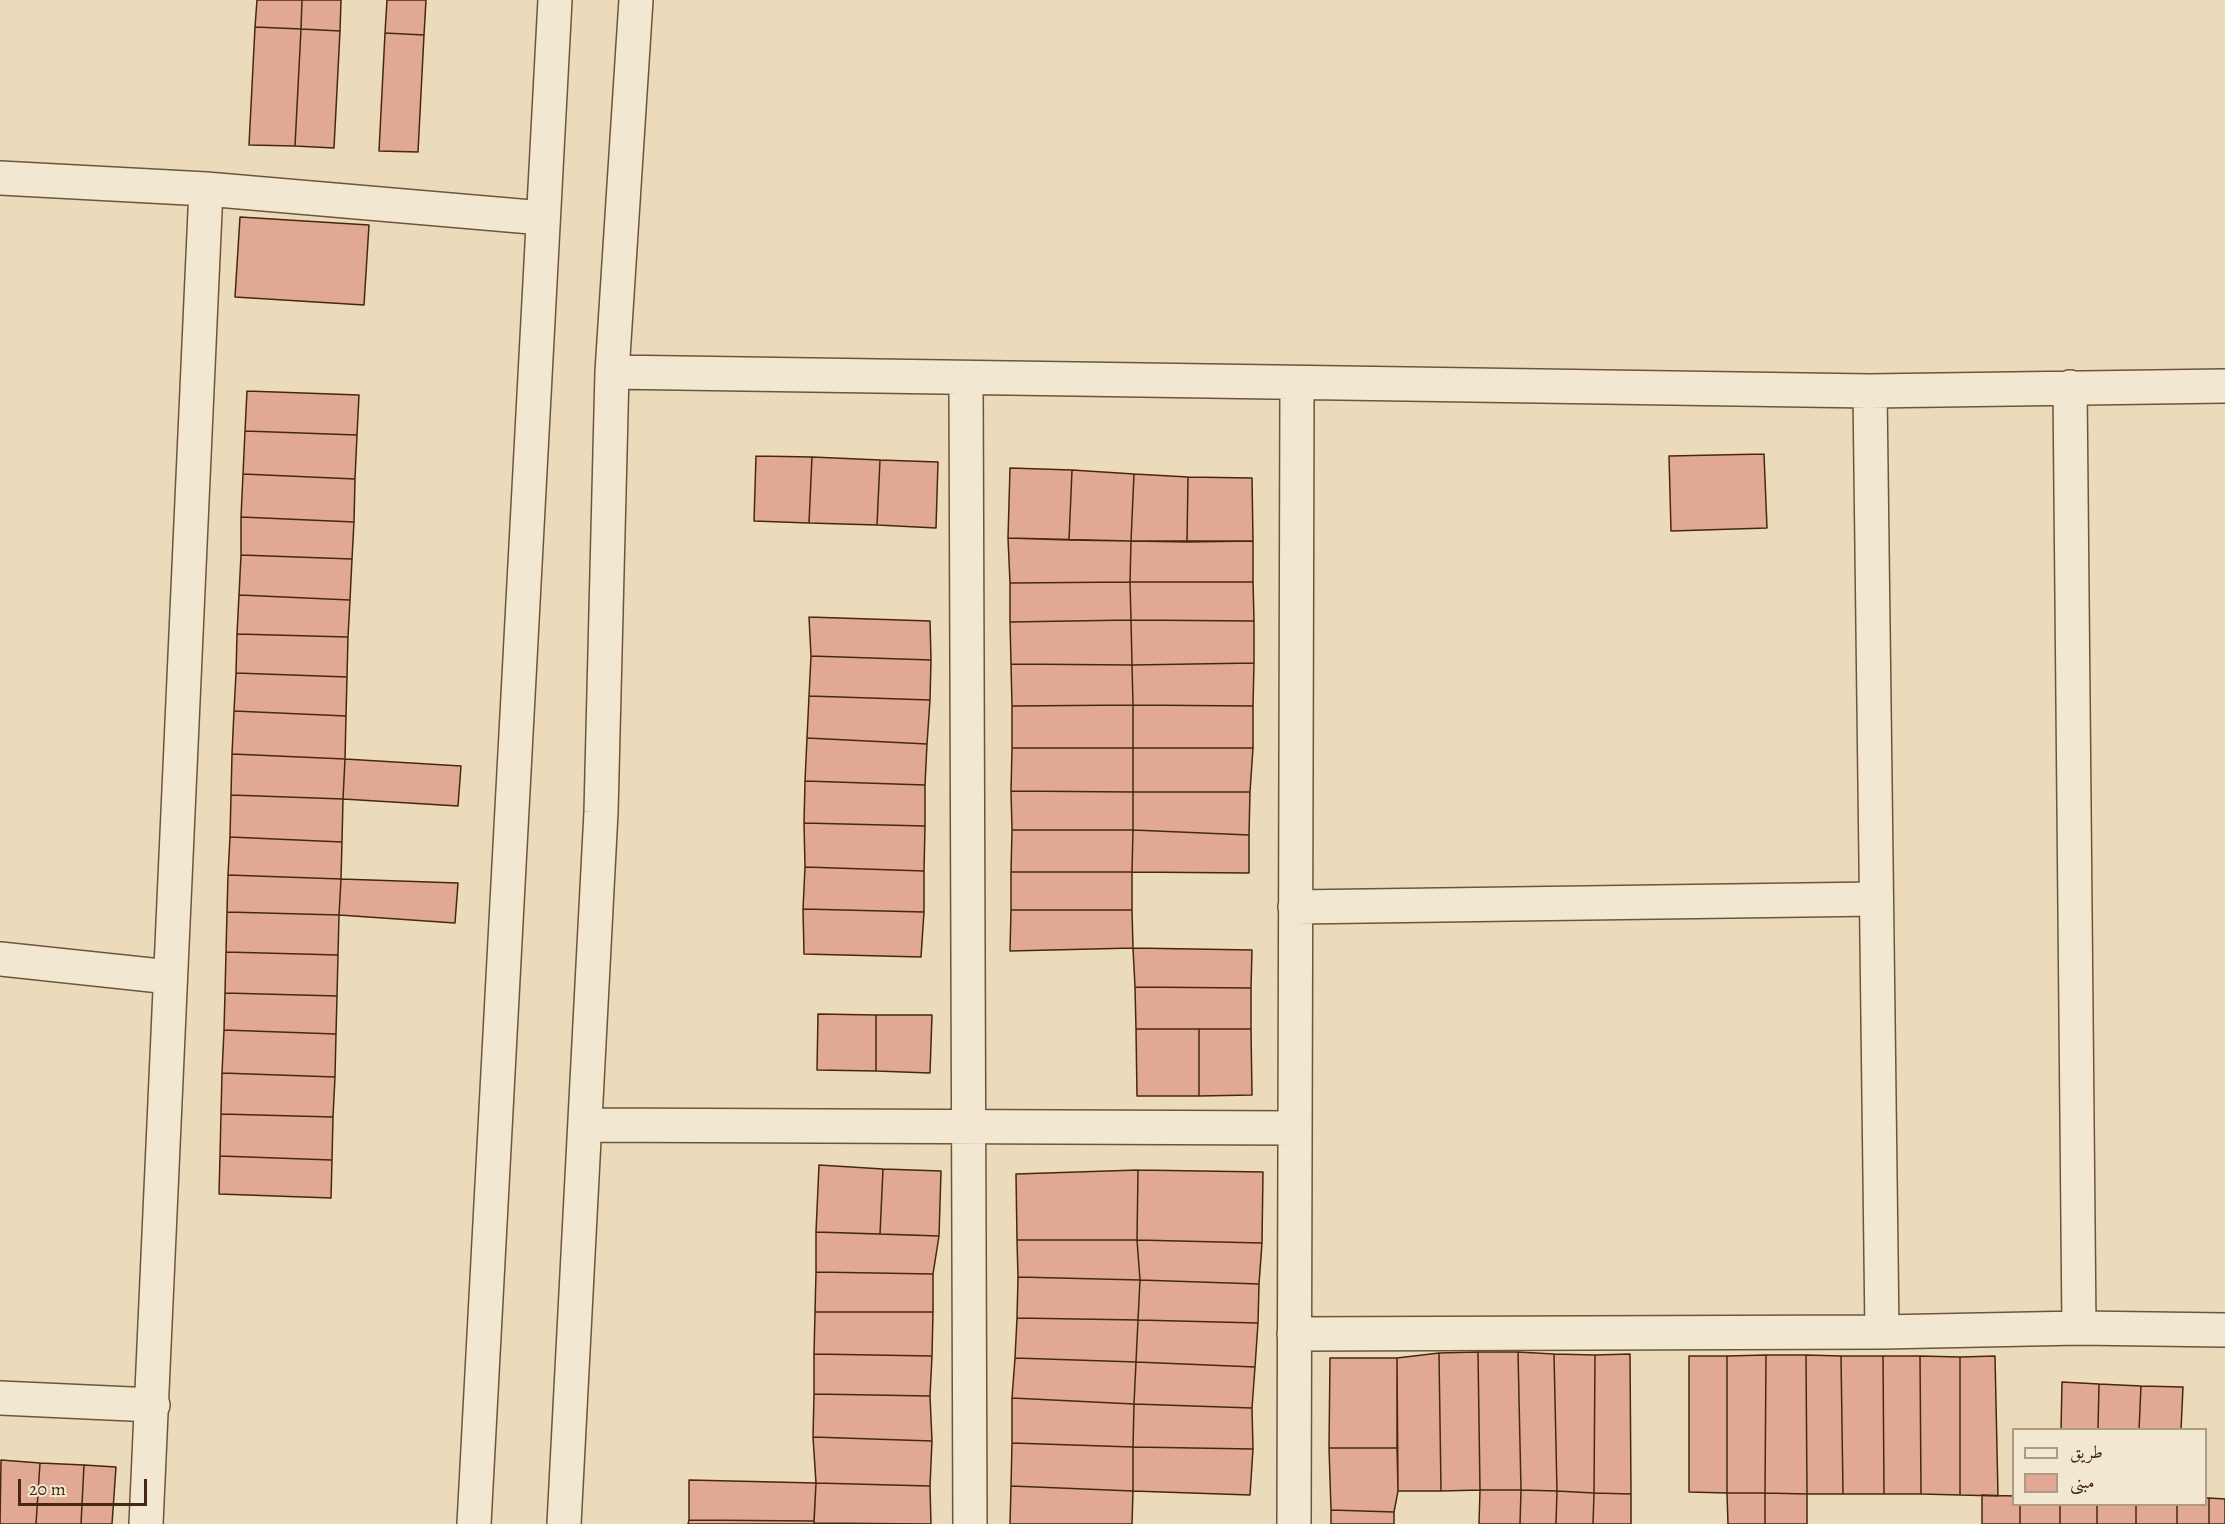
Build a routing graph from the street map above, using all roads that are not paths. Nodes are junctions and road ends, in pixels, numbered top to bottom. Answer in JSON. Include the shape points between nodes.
{"nodes":[{"id":1,"x":555,"y":0,"type":"edge"},
{"id":2,"x":636,"y":0,"type":"edge"},
{"id":3,"x":0,"y":178,"type":"edge"},
{"id":4,"x":206,"y":189,"type":"junction"},
{"id":5,"x":543,"y":218,"type":"junction"},
{"id":6,"x":612,"y":372,"type":"junction"},
{"id":7,"x":966,"y":378,"type":"junction"},
{"id":8,"x":1297,"y":383,"type":"junction"},
{"id":9,"x":2225,"y":386,"type":"edge"},
{"id":10,"x":2070,"y":387,"type":"junction"},
{"id":11,"x":1870,"y":392,"type":"junction"},
{"id":12,"x":1876,"y":899,"type":"junction"},
{"id":13,"x":1295,"y":907,"type":"junction"},
{"id":14,"x":0,"y":959,"type":"edge"},
{"id":15,"x":170,"y":977,"type":"junction"},
{"id":16,"x":585,"y":1125,"type":"junction"},
{"id":17,"x":968,"y":1126,"type":"junction"},
{"id":18,"x":1295,"y":1128,"type":"junction"},
{"id":19,"x":2079,"y":1328,"type":"junction"},
{"id":20,"x":2225,"y":1330,"type":"edge"},
{"id":21,"x":1882,"y":1332,"type":"junction"},
{"id":22,"x":1294,"y":1334,"type":"junction"},
{"id":23,"x":0,"y":1398,"type":"edge"},
{"id":24,"x":153,"y":1406,"type":"junction"},
{"id":25,"x":146,"y":1524,"type":"edge"},
{"id":26,"x":474,"y":1524,"type":"edge"},
{"id":27,"x":564,"y":1524,"type":"edge"},
{"id":28,"x":970,"y":1524,"type":"edge"},
{"id":29,"x":1294,"y":1524,"type":"edge"}],
"edges":[{"from":1,"to":5,"type":"street"},
{"from":2,"to":6,"type":"street"},
{"from":3,"to":4,"type":"street"},
{"from":4,"to":5,"type":"street"},
{"from":4,"to":15,"type":"street"},
{"from":5,"to":26,"type":"street"},
{"from":6,"to":7,"type":"street"},
{"from":6,"to":16,"type":"street","via":[[601,812]]},
{"from":7,"to":8,"type":"street"},
{"from":7,"to":17,"type":"street"},
{"from":8,"to":11,"type":"street"},
{"from":8,"to":13,"type":"street"},
{"from":9,"to":10,"type":"street"},
{"from":10,"to":11,"type":"street"},
{"from":10,"to":19,"type":"street"},
{"from":11,"to":12,"type":"street"},
{"from":12,"to":13,"type":"street"},
{"from":12,"to":21,"type":"street"},
{"from":13,"to":18,"type":"street"},
{"from":14,"to":15,"type":"street"},
{"from":15,"to":24,"type":"street"},
{"from":16,"to":17,"type":"street"},
{"from":16,"to":27,"type":"street"},
{"from":17,"to":18,"type":"street"},
{"from":17,"to":28,"type":"street"},
{"from":18,"to":22,"type":"street"},
{"from":19,"to":20,"type":"street"},
{"from":19,"to":21,"type":"street"},
{"from":21,"to":22,"type":"street"},
{"from":22,"to":29,"type":"street"},
{"from":23,"to":24,"type":"street"},
{"from":24,"to":25,"type":"street"}]}
